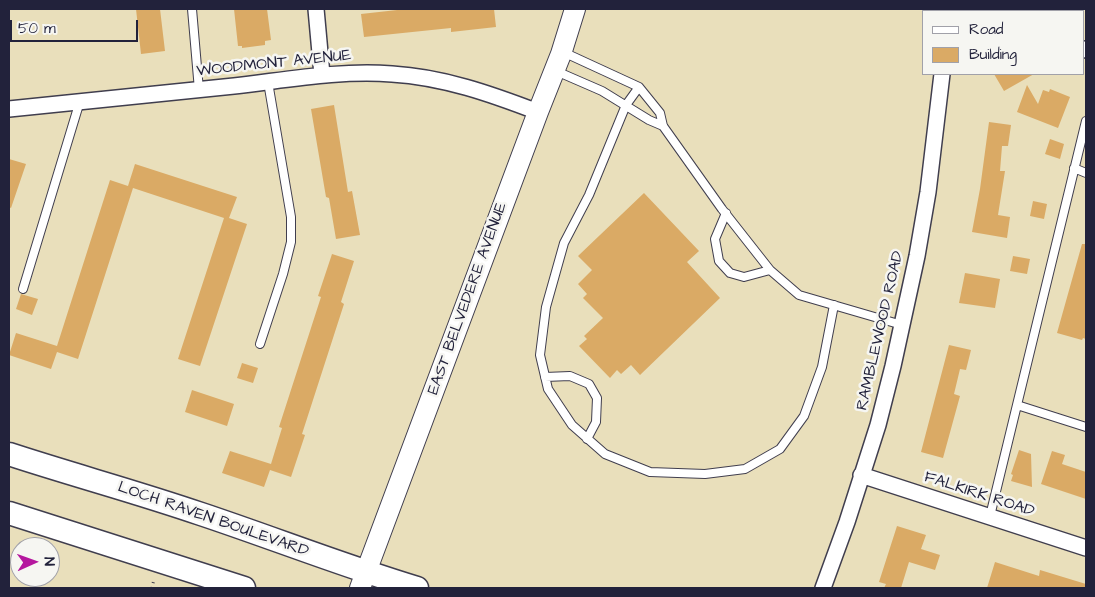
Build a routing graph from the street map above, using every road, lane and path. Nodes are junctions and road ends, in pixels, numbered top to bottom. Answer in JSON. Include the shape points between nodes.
{"nodes":[{"id":1,"x":192,"y":9,"type":"edge"},
{"id":2,"x":316,"y":9,"type":"edge"},
{"id":3,"x":574,"y":9,"type":"edge"},
{"id":4,"x":558,"y":61,"type":"junction"},
{"id":5,"x":322,"y":75,"type":"junction"},
{"id":6,"x":942,"y":75,"type":"edge"},
{"id":7,"x":268,"y":82,"type":"junction"},
{"id":8,"x":639,"y":88,"type":"junction"},
{"id":9,"x":199,"y":90,"type":"junction"},
{"id":10,"x":80,"y":101,"type":"junction"},
{"id":11,"x":626,"y":105,"type":"junction"},
{"id":12,"x":9,"y":109,"type":"edge"},
{"id":13,"x":538,"y":112,"type":"junction"},
{"id":14,"x":1086,"y":121,"type":"edge"},
{"id":15,"x":663,"y":126,"type":"junction"},
{"id":16,"x":1074,"y":168,"type":"junction"},
{"id":17,"x":1086,"y":173,"type":"edge"},
{"id":18,"x":726,"y":213,"type":"junction"},
{"id":19,"x":770,"y":270,"type":"junction"},
{"id":20,"x":23,"y":289,"type":"dead end"},
{"id":21,"x":834,"y":305,"type":"junction"},
{"id":22,"x":902,"y":325,"type":"junction"},
{"id":23,"x":260,"y":344,"type":"dead end"},
{"id":24,"x":546,"y":377,"type":"junction"},
{"id":25,"x":1017,"y":405,"type":"junction"},
{"id":26,"x":1086,"y":427,"type":"edge"},
{"id":27,"x":587,"y":439,"type":"junction"},
{"id":28,"x":9,"y":454,"type":"edge"},
{"id":29,"x":861,"y":475,"type":"junction"},
{"id":30,"x":9,"y":512,"type":"edge"},
{"id":31,"x":990,"y":516,"type":"junction"},
{"id":32,"x":1086,"y":548,"type":"edge"},
{"id":33,"x":363,"y":580,"type":"edge"},
{"id":34,"x":244,"y":588,"type":"edge"},
{"id":35,"x":417,"y":588,"type":"edge"},
{"id":36,"x":823,"y":588,"type":"edge"}],
"edges":[{"from":1,"to":9,"type":"lane"},
{"from":2,"to":5,"type":"street"},
{"from":3,"to":4,"type":"main road","name":"EAST BELVEDERE AVENUE"},
{"from":4,"to":8,"type":"lane"},
{"from":4,"to":11,"type":"lane","via":[[586,83]]},
{"from":4,"to":13,"type":"main road","name":"EAST BELVEDERE AVENUE"},
{"from":5,"to":7,"type":"street","name":"WOODMONT AVENUE"},
{"from":5,"to":13,"type":"street","name":"WOODMONT AVENUE","via":[[393,74],[439,80]]},
{"from":6,"to":22,"type":"street","name":"RAMBLEWOOD ROAD","via":[[928,192]]},
{"from":7,"to":9,"type":"street","name":"WOODMONT AVENUE"},
{"from":7,"to":23,"type":"lane","via":[[291,217],[291,242]]},
{"from":8,"to":11,"type":"lane"},
{"from":8,"to":15,"type":"lane","via":[[660,113]]},
{"from":9,"to":10,"type":"street","name":"WOODMONT AVENUE"},
{"from":10,"to":12,"type":"street","name":"WOODMONT AVENUE"},
{"from":10,"to":20,"type":"lane"},
{"from":11,"to":15,"type":"lane"},
{"from":11,"to":24,"type":"lane","via":[[589,195],[564,243],[546,307],[540,355]]},
{"from":13,"to":33,"type":"main road","name":"EAST BELVEDERE AVENUE"},
{"from":14,"to":16,"type":"lane"},
{"from":15,"to":18,"type":"lane"},
{"from":16,"to":17,"type":"lane"},
{"from":16,"to":25,"type":"lane"},
{"from":18,"to":19,"type":"lane"},
{"from":18,"to":19,"type":"lane","via":[[715,240],[719,261],[730,273],[744,277]]},
{"from":19,"to":21,"type":"lane","via":[[799,295]]},
{"from":21,"to":22,"type":"lane"},
{"from":21,"to":27,"type":"lane","via":[[822,367],[804,416],[780,449],[744,469],[706,474],[650,472],[605,454]]},
{"from":22,"to":29,"type":"street","name":"RAMBLEWOOD ROAD","via":[[878,426]]},
{"from":24,"to":27,"type":"lane","via":[[548,389],[572,425]]},
{"from":24,"to":27,"type":"lane","via":[[570,376],[589,384],[597,398],[596,422]]},
{"from":25,"to":26,"type":"lane"},
{"from":25,"to":31,"type":"lane"},
{"from":28,"to":33,"type":"main road","name":"LOCH RAVEN BOULEVARD","via":[[202,514]]},
{"from":29,"to":31,"type":"street","name":"FALKIRK ROAD"},
{"from":29,"to":36,"type":"street","name":"RAMBLEWOOD ROAD"},
{"from":30,"to":34,"type":"main road"},
{"from":31,"to":32,"type":"street","name":"FALKIRK ROAD"},
{"from":33,"to":35,"type":"main road","name":"LOCH RAVEN BOULEVARD"}]}
